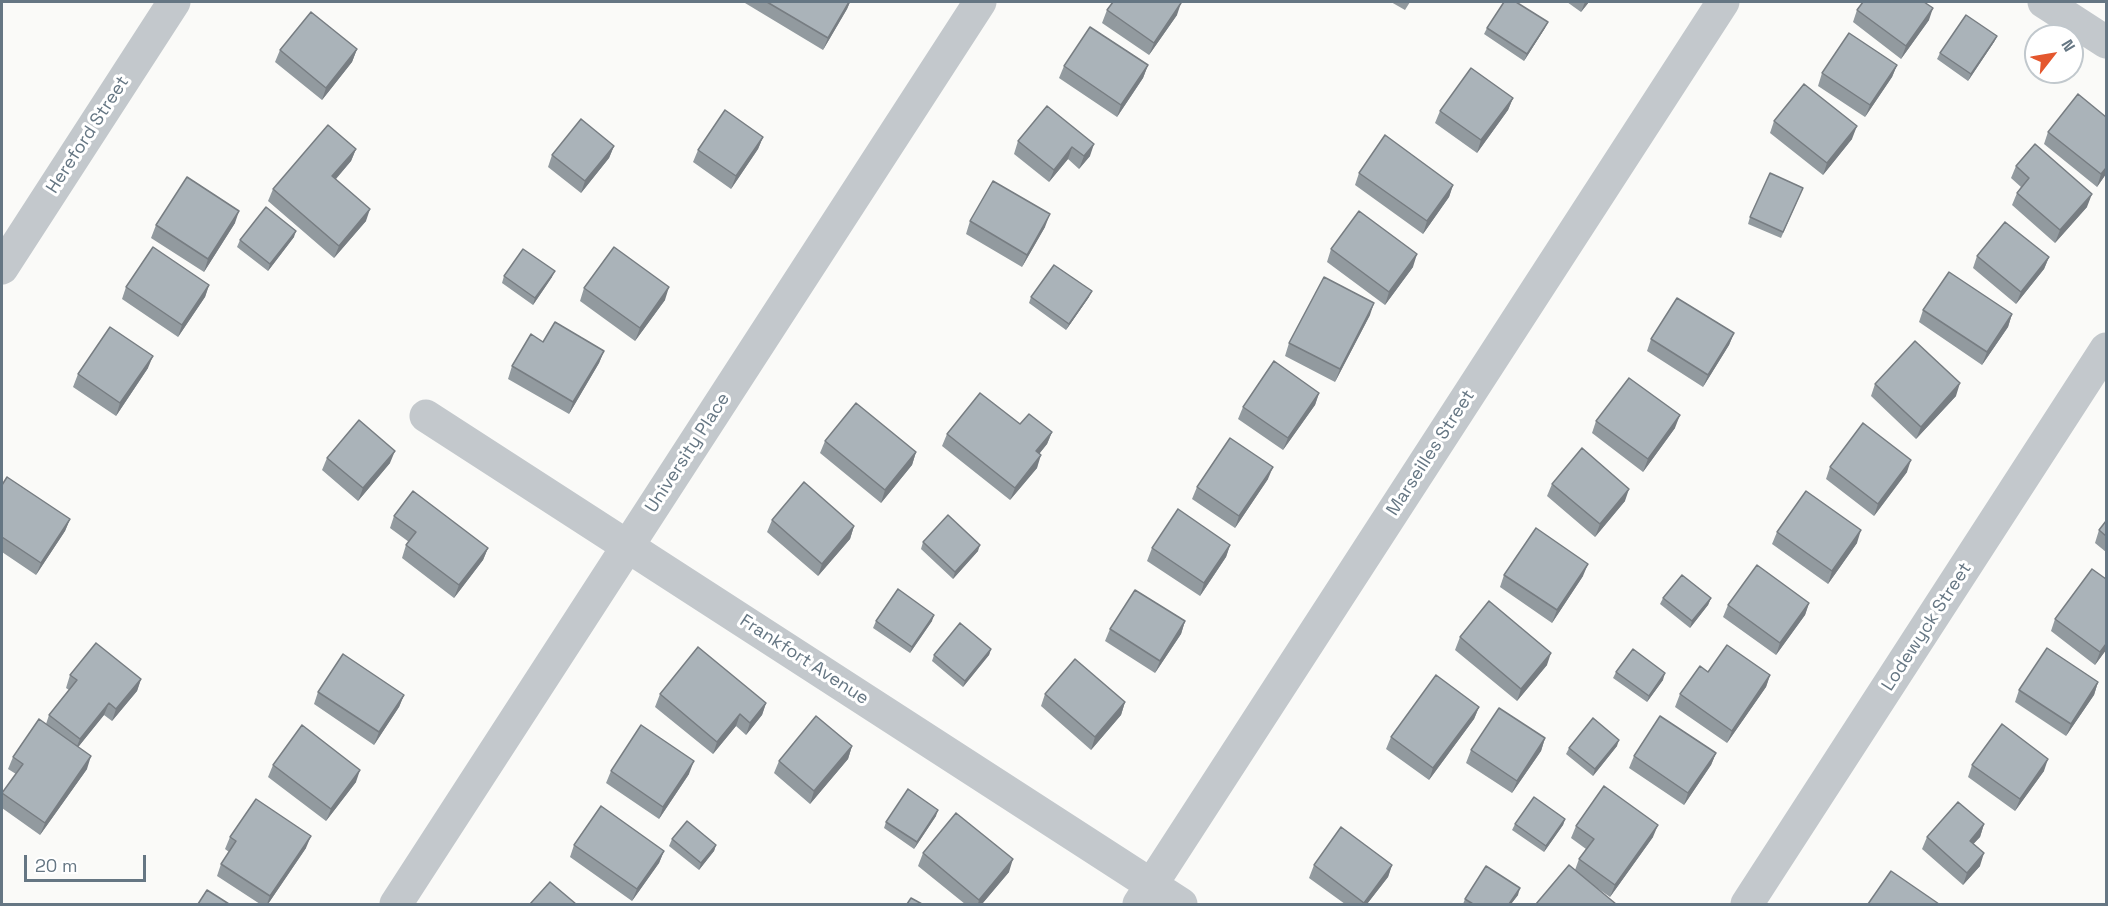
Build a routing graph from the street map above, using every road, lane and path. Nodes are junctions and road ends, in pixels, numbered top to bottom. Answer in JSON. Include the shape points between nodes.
{"nodes":[{"id":1,"x":174,"y":2,"type":"edge"},
{"id":2,"x":980,"y":2,"type":"edge"},
{"id":3,"x":1724,"y":2,"type":"edge"},
{"id":4,"x":2044,"y":2,"type":"edge"},
{"id":5,"x":2106,"y":42,"type":"edge"},
{"id":6,"x":2,"y":267,"type":"edge"},
{"id":7,"x":2106,"y":349,"type":"edge"},
{"id":8,"x":426,"y":416,"type":"dead end"},
{"id":9,"x":628,"y":546,"type":"junction"},
{"id":10,"x":1146,"y":895,"type":"edge"},
{"id":11,"x":396,"y":904,"type":"edge"},
{"id":12,"x":1181,"y":904,"type":"edge"},
{"id":13,"x":1747,"y":904,"type":"edge"}],
"edges":[{"from":1,"to":6,"type":"street","name":"Hereford Street"},
{"from":2,"to":9,"type":"street","name":"University Place"},
{"from":3,"to":10,"type":"street","name":"Marseilles Street"},
{"from":4,"to":5,"type":"street"},
{"from":7,"to":13,"type":"street","name":"Lodewyck Street"},
{"from":8,"to":9,"type":"street","name":"Frankfort Avenue"},
{"from":9,"to":10,"type":"street","name":"Frankfort Avenue"},
{"from":9,"to":11,"type":"street","name":"University Place"},
{"from":10,"to":12,"type":"street","name":"Frankfort Avenue"}]}
